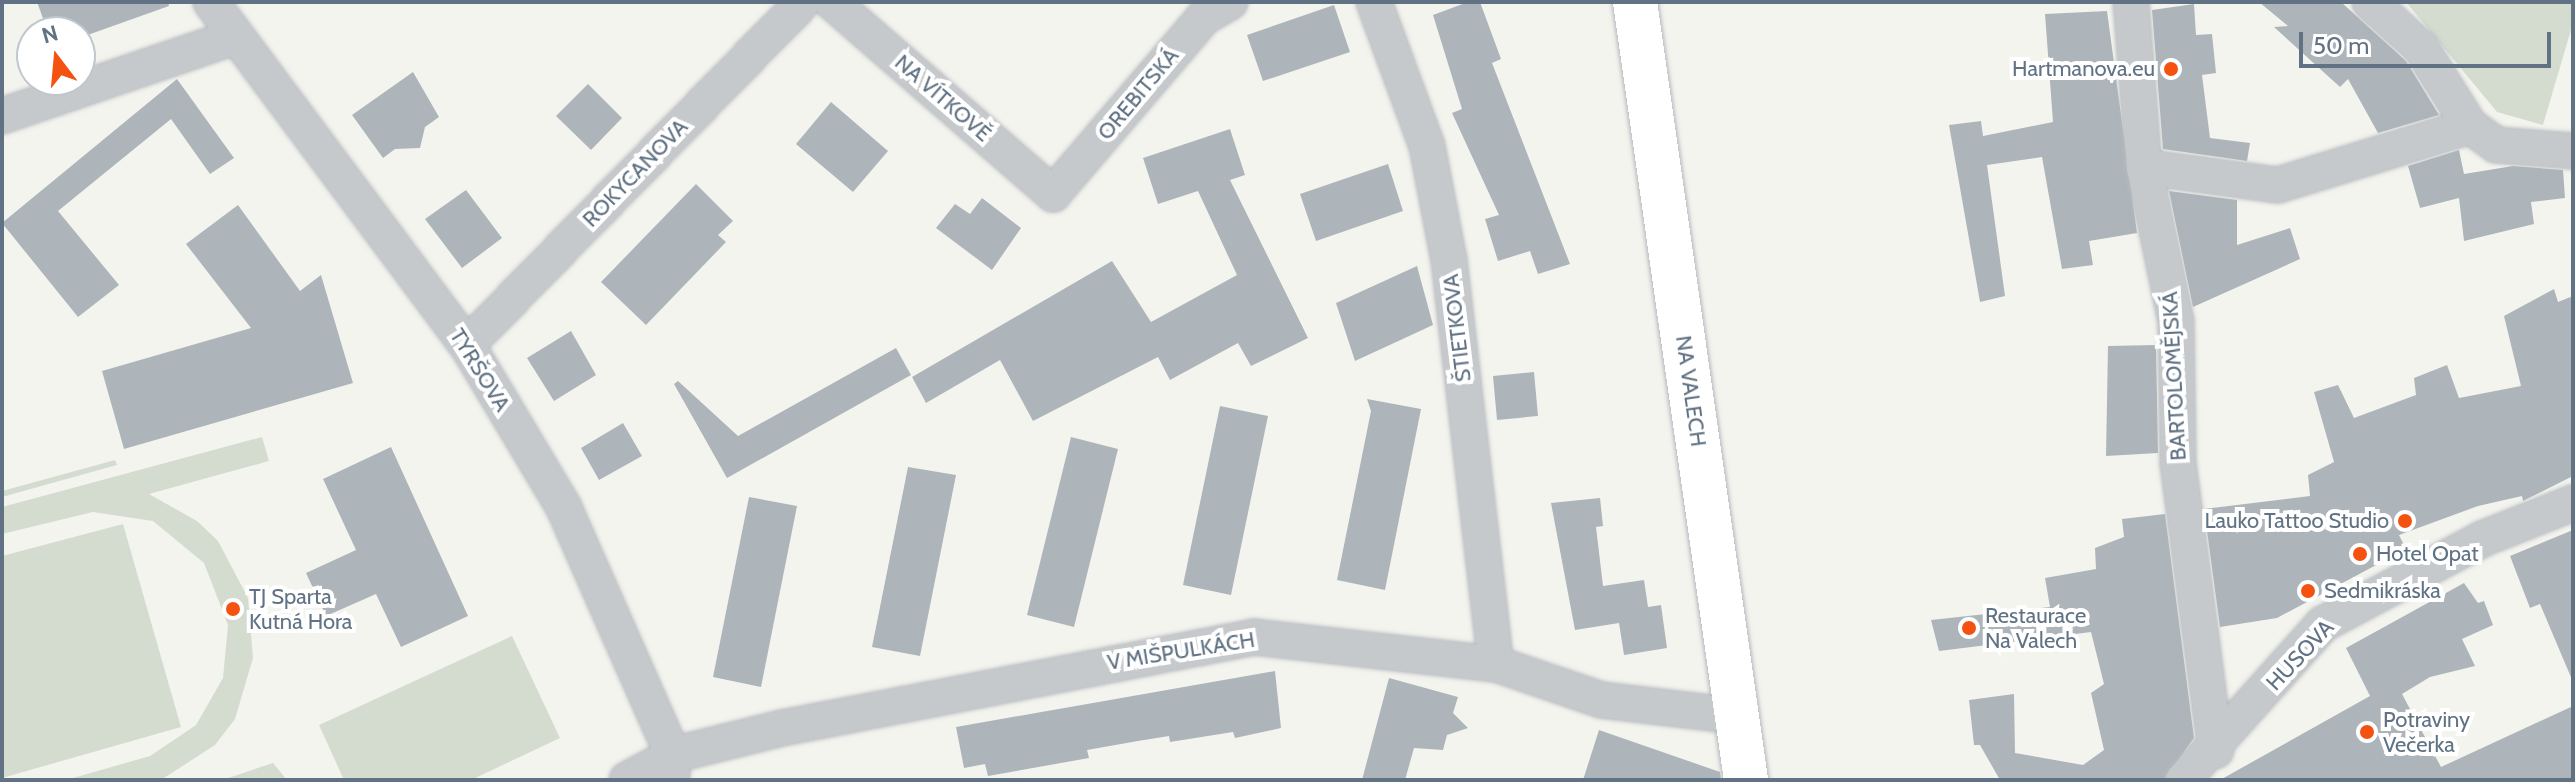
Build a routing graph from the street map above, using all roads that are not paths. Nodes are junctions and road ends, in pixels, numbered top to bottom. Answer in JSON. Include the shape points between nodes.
{"nodes":[{"id":1,"x":211,"y":2,"type":"edge"},
{"id":2,"x":803,"y":2,"type":"edge"},
{"id":3,"x":832,"y":2,"type":"edge"},
{"id":4,"x":1374,"y":2,"type":"edge"},
{"id":5,"x":1635,"y":2,"type":"edge"},
{"id":6,"x":2131,"y":2,"type":"edge"},
{"id":7,"x":2370,"y":2,"type":"edge"},
{"id":8,"x":1207,"y":7,"type":"edge"},
{"id":9,"x":234,"y":37,"type":"junction"},
{"id":10,"x":2,"y":116,"type":"edge"},
{"id":11,"x":2470,"y":126,"type":"junction"},
{"id":12,"x":2573,"y":151,"type":"edge"},
{"id":13,"x":2144,"y":167,"type":"junction"},
{"id":14,"x":1053,"y":194,"type":"joint"},
{"id":15,"x":467,"y":345,"type":"junction"},
{"id":16,"x":2573,"y":503,"type":"edge"},
{"id":17,"x":1496,"y":664,"type":"junction"},
{"id":18,"x":1738,"y":716,"type":"junction"},
{"id":19,"x":2216,"y":750,"type":"junction"},
{"id":20,"x":673,"y":768,"type":"edge"},
{"id":21,"x":627,"y":780,"type":"edge"},
{"id":22,"x":1746,"y":780,"type":"edge"},
{"id":23,"x":2183,"y":780,"type":"edge"}],
"edges":[{"from":1,"to":9,"type":"street","name":"TYRŠOVA"},
{"from":2,"to":15,"type":"street","name":"ROKYCANOVA"},
{"from":3,"to":14,"type":"street","name":"NA VÍTKOVĚ"},
{"from":4,"to":17,"type":"street","name":"ŠTIETKOVA","via":[[1427,146],[1449,260]]},
{"from":5,"to":18,"type":"main road","name":"NA VALECH"},
{"from":6,"to":13,"type":"street","name":"BARTOLOMĚJSKÁ"},
{"from":7,"to":11,"type":"street","via":[[2421,48]]},
{"from":8,"to":14,"type":"street","name":"OREBITSKÁ"},
{"from":9,"to":10,"type":"street"},
{"from":9,"to":15,"type":"street","name":"TYRŠOVA"},
{"from":11,"to":12,"type":"street","via":[[2496,145]]},
{"from":11,"to":13,"type":"street","via":[[2278,185]]},
{"from":13,"to":19,"type":"street","name":"BARTOLOMĚJSKÁ","via":[[2176,321],[2178,463]]},
{"from":15,"to":20,"type":"street","name":"TYRŠOVA","via":[[564,508]]},
{"from":16,"to":19,"type":"street","name":"HUSOVA","via":[[2482,539],[2323,624]]},
{"from":17,"to":18,"type":"street","name":"V MIŠPULKÁCH","via":[[1601,700]]},
{"from":17,"to":20,"type":"street","name":"V MIŠPULKÁCH","via":[[1254,637],[782,728]]},
{"from":18,"to":22,"type":"main road","name":"NA VALECH"},
{"from":19,"to":23,"type":"street","name":"HUSOVA"},
{"from":20,"to":21,"type":"street","name":"V MIŠPULKÁCH"}]}
